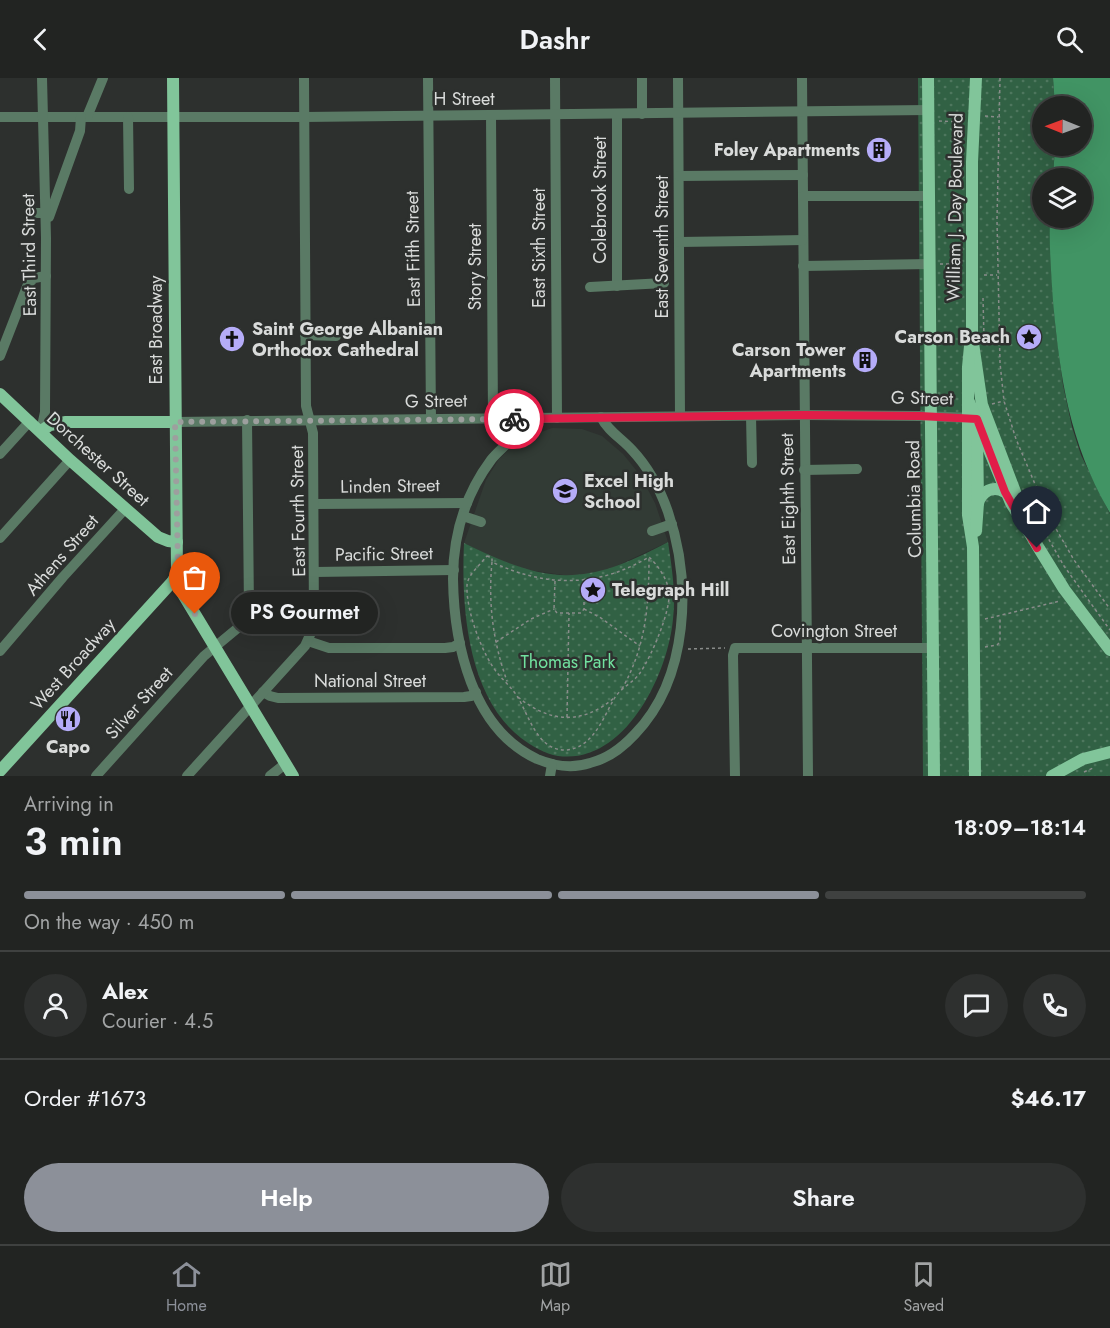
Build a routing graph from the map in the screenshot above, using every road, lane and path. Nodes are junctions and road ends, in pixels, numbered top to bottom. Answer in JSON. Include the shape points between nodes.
{"nodes":[{"id":1,"x":42,"y":78,"type":"edge"},
{"id":2,"x":103,"y":78,"type":"edge"},
{"id":3,"x":173,"y":78,"type":"edge"},
{"id":4,"x":303,"y":78,"type":"edge"},
{"id":5,"x":428,"y":78,"type":"edge"},
{"id":6,"x":555,"y":78,"type":"edge"},
{"id":7,"x":642,"y":78,"type":"edge"},
{"id":8,"x":678,"y":78,"type":"edge"},
{"id":9,"x":802,"y":78,"type":"edge"},
{"id":10,"x":928,"y":78,"type":"edge"},
{"id":11,"x":976,"y":78,"type":"edge"},
{"id":12,"x":1000,"y":78,"type":"edge"},
{"id":13,"x":928,"y":110,"type":"junction"},
{"id":14,"x":802,"y":112,"type":"junction"},
{"id":15,"x":678,"y":113,"type":"junction"},
{"id":16,"x":616,"y":114,"type":"junction"},
{"id":17,"x":642,"y":114,"type":"junction"},
{"id":18,"x":428,"y":115,"type":"junction"},
{"id":19,"x":490,"y":115,"type":"junction"},
{"id":20,"x":555,"y":115,"type":"junction"},
{"id":21,"x":0,"y":117,"type":"edge"},
{"id":22,"x":42,"y":117,"type":"junction"},
{"id":23,"x":84,"y":117,"type":"junction"},
{"id":24,"x":128,"y":117,"type":"junction"},
{"id":25,"x":173,"y":117,"type":"junction"},
{"id":26,"x":304,"y":117,"type":"junction"},
{"id":27,"x":998,"y":117,"type":"junction"},
{"id":28,"x":938,"y":121,"type":"dead end"},
{"id":29,"x":963,"y":122,"type":"dead end"},
{"id":30,"x":984,"y":123,"type":"dead end"},
{"id":31,"x":803,"y":175,"type":"junction"},
{"id":32,"x":678,"y":176,"type":"junction"},
{"id":33,"x":129,"y":189,"type":"dead end"},
{"id":34,"x":803,"y":196,"type":"junction"},
{"id":35,"x":930,"y":196,"type":"junction"},
{"id":36,"x":31,"y":213,"type":"dead end"},
{"id":37,"x":46,"y":213,"type":"junction"},
{"id":38,"x":46,"y":238,"type":"junction"},
{"id":39,"x":803,"y":240,"type":"junction"},
{"id":40,"x":679,"y":242,"type":"junction"},
{"id":41,"x":935,"y":264,"type":"junction"},
{"id":42,"x":962,"y":264,"type":"dead end"},
{"id":43,"x":803,"y":266,"type":"junction"},
{"id":44,"x":983,"y":275,"type":"dead end"},
{"id":45,"x":998,"y":275,"type":"junction"},
{"id":46,"x":46,"y":276,"type":"junction"},
{"id":47,"x":664,"y":283,"type":"dead end"},
{"id":48,"x":617,"y":286,"type":"junction"},
{"id":49,"x":590,"y":287,"type":"dead end"},
{"id":50,"x":983,"y":298,"type":"dead end"},
{"id":51,"x":305,"y":335,"type":"junction"},
{"id":52,"x":336,"y":336,"type":"dead end"},
{"id":53,"x":972,"y":336,"type":"junction"},
{"id":54,"x":984,"y":344,"type":"dead end"},
{"id":55,"x":0,"y":356,"type":"edge"},
{"id":56,"x":978,"y":379,"type":"junction"},
{"id":57,"x":0,"y":394,"type":"edge"},
{"id":58,"x":989,"y":399,"type":"dead end"},
{"id":59,"x":1004,"y":401,"type":"junction"},
{"id":60,"x":804,"y":415,"type":"junction"},
{"id":61,"x":680,"y":416,"type":"junction"},
{"id":62,"x":751,"y":416,"type":"junction"},
{"id":63,"x":931,"y":416,"type":"junction"},
{"id":64,"x":601,"y":417,"type":"junction"},
{"id":65,"x":493,"y":418,"type":"junction"},
{"id":66,"x":557,"y":418,"type":"junction"},
{"id":67,"x":973,"y":418,"type":"junction"},
{"id":68,"x":431,"y":419,"type":"junction"},
{"id":69,"x":524,"y":419,"type":"junction"},
{"id":70,"x":247,"y":420,"type":"junction"},
{"id":71,"x":311,"y":420,"type":"junction"},
{"id":72,"x":30,"y":421,"type":"junction"},
{"id":73,"x":175,"y":422,"type":"junction"},
{"id":74,"x":41,"y":431,"type":"junction"},
{"id":75,"x":0,"y":454,"type":"edge"},
{"id":76,"x":70,"y":460,"type":"junction"},
{"id":77,"x":752,"y":463,"type":"dead end"},
{"id":78,"x":857,"y":469,"type":"dead end"},
{"id":79,"x":804,"y":470,"type":"junction"},
{"id":80,"x":1005,"y":492,"type":"junction"},
{"id":81,"x":467,"y":503,"type":"junction"},
{"id":82,"x":978,"y":503,"type":"junction"},
{"id":83,"x":314,"y":504,"type":"junction"},
{"id":84,"x":1030,"y":507,"type":"dead end"},
{"id":85,"x":125,"y":509,"type":"junction"},
{"id":86,"x":463,"y":516,"type":"junction"},
{"id":87,"x":1023,"y":521,"type":"junction"},
{"id":88,"x":481,"y":522,"type":"dead end"},
{"id":89,"x":672,"y":524,"type":"junction"},
{"id":90,"x":652,"y":531,"type":"dead end"},
{"id":91,"x":0,"y":538,"type":"edge"},
{"id":92,"x":177,"y":542,"type":"junction"},
{"id":93,"x":973,"y":547,"type":"junction"},
{"id":94,"x":649,"y":556,"type":"junction"},
{"id":95,"x":492,"y":562,"type":"junction"},
{"id":96,"x":454,"y":570,"type":"junction"},
{"id":97,"x":315,"y":572,"type":"junction"},
{"id":98,"x":173,"y":581,"type":"junction"},
{"id":99,"x":556,"y":581,"type":"junction"},
{"id":100,"x":581,"y":581,"type":"junction"},
{"id":101,"x":1060,"y":601,"type":"dead end"},
{"id":102,"x":554,"y":609,"type":"junction"},
{"id":103,"x":584,"y":609,"type":"junction"},
{"id":104,"x":1110,"y":609,"type":"edge"},
{"id":105,"x":569,"y":613,"type":"junction"},
{"id":106,"x":1000,"y":616,"type":"junction"},
{"id":107,"x":985,"y":620,"type":"dead end"},
{"id":108,"x":1110,"y":630,"type":"edge"},
{"id":109,"x":308,"y":642,"type":"junction"},
{"id":110,"x":495,"y":642,"type":"junction"},
{"id":111,"x":460,"y":643,"type":"junction"},
{"id":112,"x":215,"y":646,"type":"junction"},
{"id":113,"x":641,"y":647,"type":"junction"},
{"id":114,"x":985,"y":647,"type":"dead end"},
{"id":115,"x":732,"y":648,"type":"junction"},
{"id":116,"x":806,"y":648,"type":"junction"},
{"id":117,"x":933,"y":648,"type":"junction"},
{"id":118,"x":689,"y":649,"type":"dead end"},
{"id":119,"x":1110,"y":650,"type":"edge"},
{"id":120,"x":0,"y":651,"type":"edge"},
{"id":121,"x":507,"y":682,"type":"junction"},
{"id":122,"x":621,"y":690,"type":"junction"},
{"id":123,"x":263,"y":692,"type":"junction"},
{"id":124,"x":476,"y":692,"type":"junction"},
{"id":125,"x":518,"y":697,"type":"junction"},
{"id":126,"x":615,"y":698,"type":"junction"},
{"id":127,"x":250,"y":706,"type":"junction"},
{"id":128,"x":567,"y":718,"type":"junction"},
{"id":129,"x":1110,"y":752,"type":"edge"},
{"id":130,"x":285,"y":764,"type":"junction"},
{"id":131,"x":552,"y":764,"type":"junction"},
{"id":132,"x":1096,"y":767,"type":"dead end"},
{"id":133,"x":0,"y":771,"type":"edge"},
{"id":134,"x":1078,"y":774,"type":"dead end"},
{"id":135,"x":96,"y":776,"type":"edge"},
{"id":136,"x":187,"y":776,"type":"edge"},
{"id":137,"x":270,"y":776,"type":"edge"},
{"id":138,"x":293,"y":776,"type":"edge"},
{"id":139,"x":550,"y":776,"type":"edge"},
{"id":140,"x":735,"y":776,"type":"edge"},
{"id":141,"x":808,"y":776,"type":"edge"},
{"id":142,"x":934,"y":776,"type":"edge"},
{"id":143,"x":975,"y":776,"type":"edge"},
{"id":144,"x":1052,"y":776,"type":"edge"}],
"edges":[{"from":1,"to":22,"type":"street","name":"East Third Street"},
{"from":2,"to":23,"type":"street"},
{"from":3,"to":25,"type":"main road","name":"East Broadway"},
{"from":4,"to":26,"type":"street","name":"East Fourth Street"},
{"from":5,"to":18,"type":"street","name":"East Fifth Street"},
{"from":6,"to":20,"type":"street","name":"East Sixth Street"},
{"from":7,"to":17,"type":"street"},
{"from":8,"to":15,"type":"street","name":"East Seventh Street"},
{"from":9,"to":14,"type":"street","name":"East Eighth Street"},
{"from":10,"to":13,"type":"main road","name":"Columbia Road"},
{"from":11,"to":53,"type":"main road","name":"William J. Day Boulevard"},
{"from":12,"to":27,"type":"path"},
{"from":13,"to":14,"type":"street","name":"H Street"},
{"from":13,"to":35,"type":"main road","name":"Columbia Road"},
{"from":14,"to":15,"type":"street","name":"H Street"},
{"from":14,"to":31,"type":"street","name":"East Eighth Street"},
{"from":15,"to":17,"type":"street","name":"H Street"},
{"from":15,"to":32,"type":"street","name":"East Seventh Street"},
{"from":16,"to":17,"type":"street","name":"H Street"},
{"from":16,"to":20,"type":"street","name":"H Street"},
{"from":16,"to":48,"type":"street","name":"Colebrook Street"},
{"from":18,"to":19,"type":"street","name":"H Street"},
{"from":18,"to":26,"type":"street","name":"H Street"},
{"from":18,"to":68,"type":"street","name":"East Fifth Street"},
{"from":19,"to":20,"type":"street","name":"H Street"},
{"from":19,"to":65,"type":"street","name":"Story Street"},
{"from":20,"to":66,"type":"street","name":"East Sixth Street"},
{"from":21,"to":22,"type":"street","name":"H Street"},
{"from":22,"to":23,"type":"street","name":"H Street"},
{"from":22,"to":37,"type":"street","name":"East Third Street"},
{"from":23,"to":24,"type":"street","name":"H Street"},
{"from":23,"to":38,"type":"street","via":[[51,210]]},
{"from":24,"to":25,"type":"street","name":"H Street"},
{"from":24,"to":33,"type":"street"},
{"from":25,"to":26,"type":"street","name":"H Street"},
{"from":25,"to":73,"type":"main road","name":"East Broadway"},
{"from":26,"to":51,"type":"street","name":"East Fourth Street"},
{"from":27,"to":30,"type":"path","via":[[984,116]]},
{"from":27,"to":45,"type":"path"},
{"from":28,"to":29,"type":"path"},
{"from":31,"to":32,"type":"street"},
{"from":31,"to":34,"type":"street","name":"East Eighth Street"},
{"from":32,"to":40,"type":"street","name":"East Seventh Street"},
{"from":34,"to":35,"type":"street"},
{"from":34,"to":39,"type":"street","name":"East Eighth Street"},
{"from":35,"to":41,"type":"main road","name":"Columbia Road"},
{"from":36,"to":37,"type":"street"},
{"from":37,"to":38,"type":"street","name":"East Third Street"},
{"from":38,"to":46,"type":"street","name":"East Third Street"},
{"from":39,"to":40,"type":"street"},
{"from":39,"to":43,"type":"street","name":"East Eighth Street"},
{"from":40,"to":61,"type":"street","name":"East Seventh Street"},
{"from":41,"to":42,"type":"path"},
{"from":41,"to":43,"type":"street"},
{"from":41,"to":63,"type":"main road","name":"Columbia Road"},
{"from":43,"to":60,"type":"street","name":"East Eighth Street"},
{"from":44,"to":45,"type":"path"},
{"from":45,"to":59,"type":"path"},
{"from":46,"to":55,"type":"street","via":[[34,278],[28,284]]},
{"from":46,"to":74,"type":"street","name":"East Third Street","via":[[45,422]]},
{"from":47,"to":48,"type":"street"},
{"from":48,"to":49,"type":"street"},
{"from":50,"to":54,"type":"path"},
{"from":51,"to":52,"type":"street"},
{"from":51,"to":71,"type":"street","name":"East Fourth Street","via":[[306,406]]},
{"from":53,"to":56,"type":"main road","name":"William J. Day Boulevard"},
{"from":53,"to":67,"type":"main road","name":"William J. Day Boulevard","via":[[968,367]]},
{"from":56,"to":67,"type":"main road"},
{"from":56,"to":87,"type":"main road","name":"William J. Day Boulevard","via":[[982,405]]},
{"from":57,"to":72,"type":"main road","name":"Dorchester Street"},
{"from":58,"to":59,"type":"path","via":[[991,404]]},
{"from":59,"to":104,"type":"path","via":[[1048,515],[1074,560]]},
{"from":60,"to":62,"type":"street","name":"G Street"},
{"from":60,"to":63,"type":"street","name":"G Street"},
{"from":60,"to":79,"type":"street","name":"East Eighth Street"},
{"from":61,"to":62,"type":"street","name":"G Street"},
{"from":61,"to":64,"type":"street","name":"G Street"},
{"from":62,"to":77,"type":"street"},
{"from":63,"to":67,"type":"street","name":"G Street"},
{"from":63,"to":117,"type":"main road","name":"Columbia Road"},
{"from":64,"to":66,"type":"street","name":"G Street"},
{"from":64,"to":89,"type":"street","via":[[649,472]]},
{"from":65,"to":68,"type":"street","name":"G Street"},
{"from":65,"to":69,"type":"street","name":"G Street"},
{"from":66,"to":69,"type":"street","name":"G Street"},
{"from":67,"to":80,"type":"main road","name":"William J. Day Boulevard"},
{"from":67,"to":82,"type":"main road"},
{"from":67,"to":93,"type":"main road","via":[[968,515]]},
{"from":68,"to":71,"type":"street","name":"G Street"},
{"from":69,"to":81,"type":"street","via":[[520,430],[485,469]]},
{"from":70,"to":71,"type":"street","name":"G Street"},
{"from":70,"to":73,"type":"street","name":"G Street"},
{"from":70,"to":112,"type":"street","name":"Silver Street","via":[[248,614]]},
{"from":71,"to":83,"type":"street","name":"East Fourth Street"},
{"from":72,"to":74,"type":"main road","name":"Dorchester Street"},
{"from":72,"to":75,"type":"street"},
{"from":73,"to":74,"type":"main road","name":"G Street","via":[[66,422]]},
{"from":73,"to":92,"type":"main road","name":"East Broadway"},
{"from":74,"to":76,"type":"main road","name":"Dorchester Street"},
{"from":76,"to":85,"type":"main road","name":"Dorchester Street"},
{"from":76,"to":91,"type":"street"},
{"from":78,"to":79,"type":"street"},
{"from":79,"to":116,"type":"street","name":"East Eighth Street"},
{"from":80,"to":82,"type":"main road","via":[[988,490]]},
{"from":80,"to":87,"type":"main road","name":"William J. Day Boulevard"},
{"from":81,"to":83,"type":"street","name":"Linden Street"},
{"from":81,"to":86,"type":"street"},
{"from":82,"to":93,"type":"main road"},
{"from":83,"to":97,"type":"street","name":"East Fourth Street"},
{"from":84,"to":108,"type":"path","via":[[1064,566]]},
{"from":85,"to":92,"type":"main road","name":"Dorchester Street","via":[[158,537]]},
{"from":85,"to":120,"type":"street","name":"Athens Street"},
{"from":86,"to":88,"type":"street"},
{"from":86,"to":96,"type":"street"},
{"from":87,"to":119,"type":"main road","name":"William J. Day Boulevard","via":[[1064,589]]},
{"from":89,"to":90,"type":"street"},
{"from":89,"to":131,"type":"street","via":[[681,578],[681,624],[672,666],[658,701],[637,732],[608,756],[587,764]]},
{"from":92,"to":98,"type":"main road","name":"East Broadway","via":[[178,568]]},
{"from":93,"to":143,"type":"main road"},
{"from":94,"to":100,"type":"path","via":[[626,569]]},
{"from":94,"to":113,"type":"path"},
{"from":94,"to":122,"type":"path","via":[[669,590],[666,610],[646,663]]},
{"from":95,"to":99,"type":"path","via":[[521,574]]},
{"from":95,"to":110,"type":"path","via":[[490,595]]},
{"from":95,"to":121,"type":"path","via":[[487,556],[468,580],[468,601],[482,646]]},
{"from":96,"to":97,"type":"street","name":"Pacific Street"},
{"from":96,"to":111,"type":"street"},
{"from":97,"to":109,"type":"street","name":"East Fourth Street","via":[[315,619]]},
{"from":98,"to":112,"type":"main road"},
{"from":98,"to":133,"type":"main road","name":"West Broadway"},
{"from":99,"to":100,"type":"path"},
{"from":99,"to":102,"type":"path"},
{"from":100,"to":103,"type":"path"},
{"from":101,"to":106,"type":"path"},
{"from":102,"to":105,"type":"path"},
{"from":102,"to":110,"type":"path"},
{"from":103,"to":105,"type":"path","via":[[581,613]]},
{"from":103,"to":113,"type":"path"},
{"from":105,"to":128,"type":"path"},
{"from":106,"to":107,"type":"path"},
{"from":106,"to":114,"type":"path","via":[[1000,642]]},
{"from":109,"to":111,"type":"street","via":[[329,648],[445,648]]},
{"from":109,"to":123,"type":"street","name":"East Fourth Street"},
{"from":110,"to":121,"type":"path"},
{"from":111,"to":124,"type":"street"},
{"from":112,"to":127,"type":"main road"},
{"from":112,"to":135,"type":"street","name":"Silver Street"},
{"from":113,"to":122,"type":"path"},
{"from":115,"to":116,"type":"street","name":"Covington Street"},
{"from":115,"to":118,"type":"path"},
{"from":115,"to":140,"type":"street"},
{"from":116,"to":117,"type":"street","name":"Covington Street"},
{"from":116,"to":141,"type":"street","name":"East Eighth Street"},
{"from":117,"to":142,"type":"main road","name":"Columbia Road"},
{"from":121,"to":125,"type":"path"},
{"from":122,"to":126,"type":"path"},
{"from":123,"to":124,"type":"street","name":"National Street","via":[[278,698],[464,697]]},
{"from":123,"to":127,"type":"street","name":"East Fourth Street"},
{"from":124,"to":131,"type":"street","via":[[506,737],[530,755]]},
{"from":125,"to":126,"type":"path","via":[[543,740],[563,750],[576,748],[592,736]]},
{"from":125,"to":128,"type":"path","via":[[545,714]]},
{"from":126,"to":128,"type":"path","via":[[597,711]]},
{"from":127,"to":130,"type":"main road"},
{"from":127,"to":136,"type":"street","name":"East Fourth Street"},
{"from":129,"to":144,"type":"main road","via":[[1083,759]]},
{"from":130,"to":137,"type":"street"},
{"from":130,"to":138,"type":"main road"},
{"from":131,"to":139,"type":"street"},
{"from":132,"to":134,"type":"path"}]}
